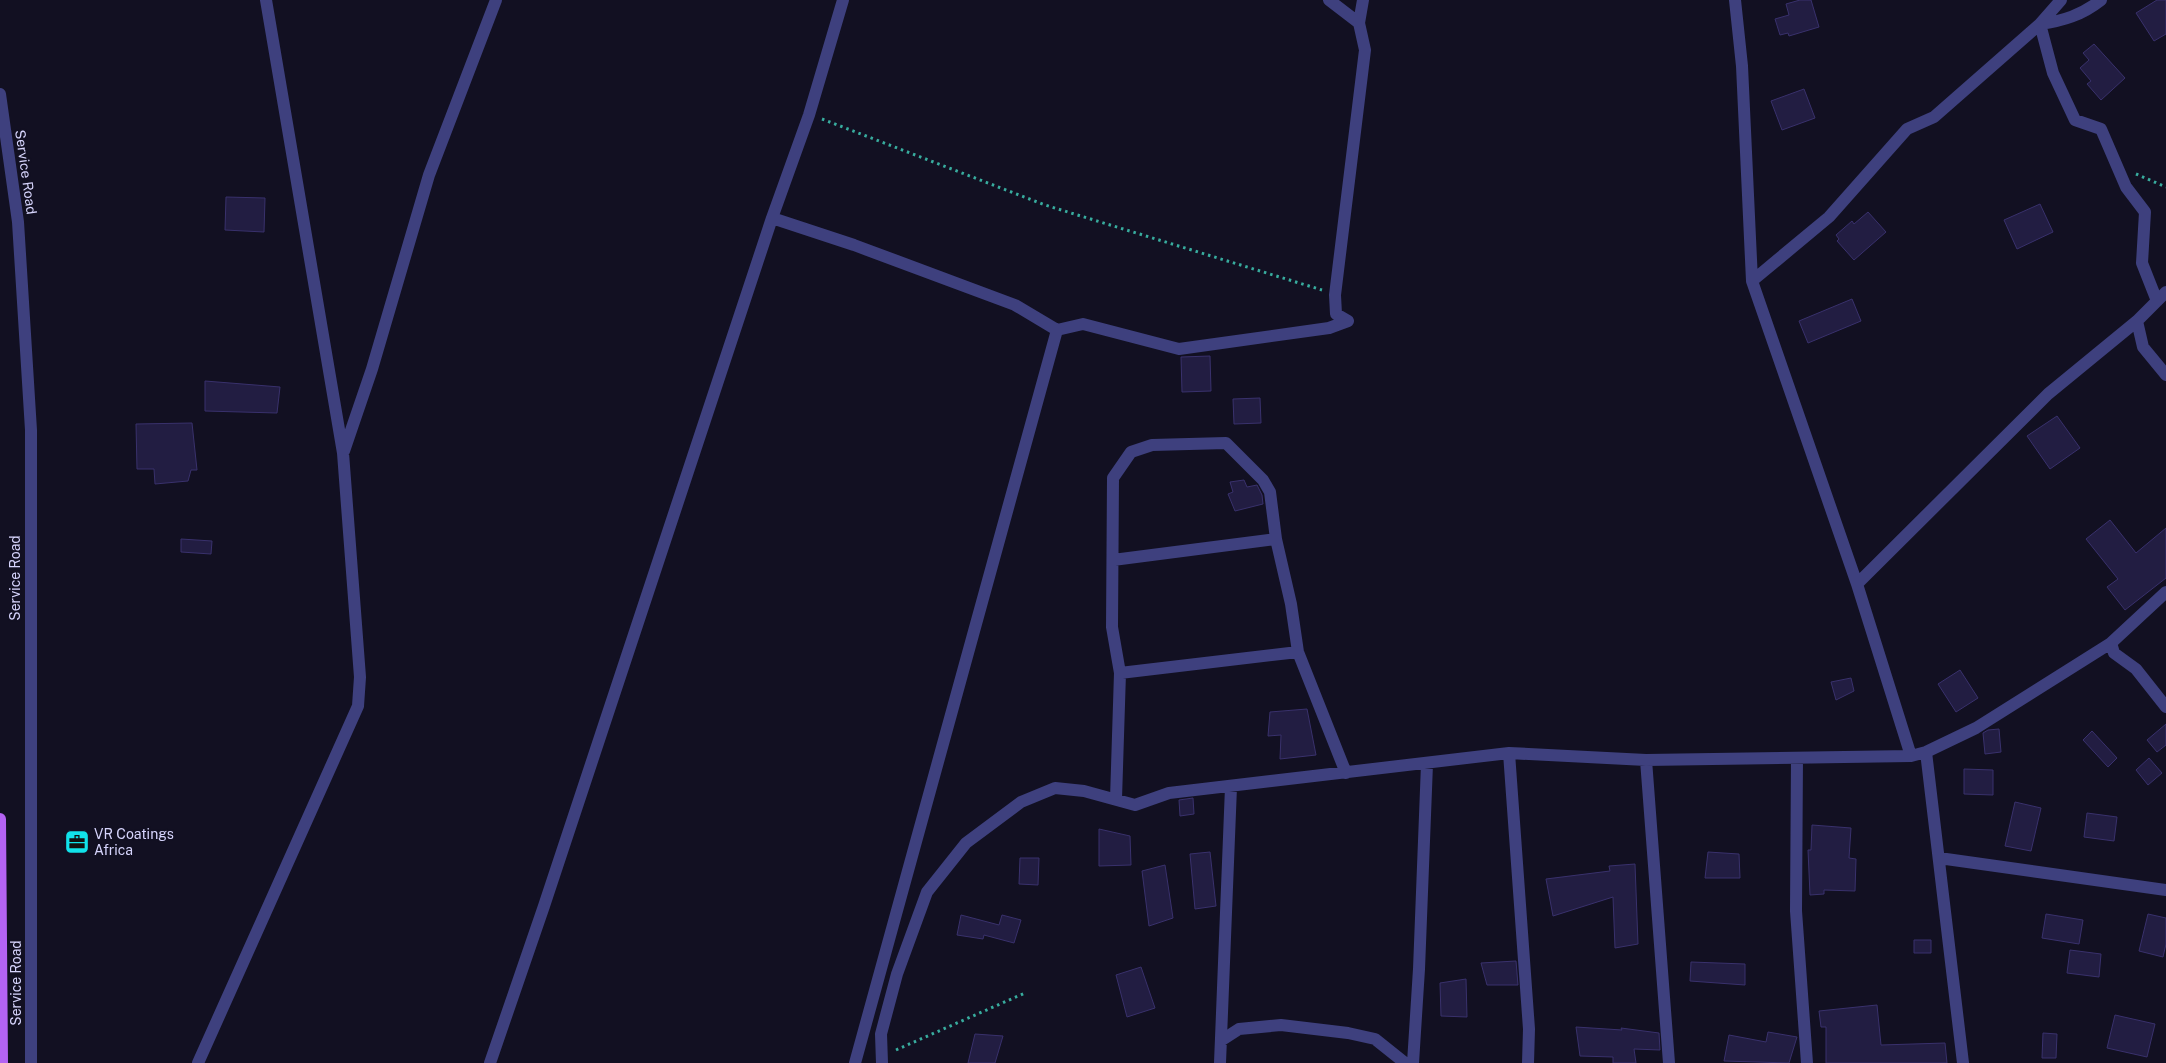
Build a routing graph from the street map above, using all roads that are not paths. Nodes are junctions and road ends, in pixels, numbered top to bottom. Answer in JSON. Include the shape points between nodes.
{"nodes":[{"id":1,"x":266,"y":0,"type":"edge"},
{"id":2,"x":496,"y":0,"type":"edge"},
{"id":3,"x":844,"y":0,"type":"edge"},
{"id":4,"x":1328,"y":0,"type":"edge"},
{"id":5,"x":1363,"y":0,"type":"edge"},
{"id":6,"x":1735,"y":0,"type":"edge"},
{"id":7,"x":2061,"y":0,"type":"edge"},
{"id":8,"x":2101,"y":0,"type":"edge"},
{"id":9,"x":1359,"y":23,"type":"junction"},
{"id":10,"x":2040,"y":24,"type":"junction"},
{"id":11,"x":0,"y":94,"type":"edge"},
{"id":12,"x":772,"y":218,"type":"junction"},
{"id":13,"x":1752,"y":281,"type":"junction"},
{"id":14,"x":2161,"y":297,"type":"edge"},
{"id":15,"x":2137,"y":321,"type":"junction"},
{"id":16,"x":1057,"y":330,"type":"junction"},
{"id":17,"x":2166,"y":375,"type":"edge"},
{"id":18,"x":343,"y":453,"type":"junction"},
{"id":19,"x":1276,"y":540,"type":"junction"},
{"id":20,"x":1113,"y":560,"type":"junction"},
{"id":21,"x":1857,"y":584,"type":"junction"},
{"id":22,"x":2166,"y":592,"type":"edge"},
{"id":23,"x":2111,"y":643,"type":"junction"},
{"id":24,"x":1298,"y":652,"type":"junction"},
{"id":25,"x":1120,"y":673,"type":"junction"},
{"id":26,"x":2166,"y":707,"type":"edge"},
{"id":27,"x":1926,"y":752,"type":"junction"},
{"id":28,"x":1509,"y":753,"type":"junction"},
{"id":29,"x":1911,"y":756,"type":"junction"},
{"id":30,"x":1797,"y":758,"type":"junction"},
{"id":31,"x":1646,"y":760,"type":"junction"},
{"id":32,"x":1427,"y":764,"type":"junction"},
{"id":33,"x":1346,"y":774,"type":"junction"},
{"id":34,"x":1231,"y":787,"type":"junction"},
{"id":35,"x":1116,"y":800,"type":"junction"},
{"id":36,"x":0,"y":819,"type":"edge"},
{"id":37,"x":1939,"y":858,"type":"junction"},
{"id":38,"x":2166,"y":890,"type":"edge"},
{"id":39,"x":1222,"y":1040,"type":"junction"},
{"id":40,"x":882,"y":1060,"type":"edge"},
{"id":41,"x":2,"y":1063,"type":"edge"},
{"id":42,"x":31,"y":1063,"type":"edge"},
{"id":43,"x":198,"y":1063,"type":"edge"},
{"id":44,"x":490,"y":1063,"type":"edge"},
{"id":45,"x":855,"y":1063,"type":"edge"},
{"id":46,"x":1220,"y":1063,"type":"edge"},
{"id":47,"x":1405,"y":1063,"type":"edge"},
{"id":48,"x":1413,"y":1063,"type":"edge"},
{"id":49,"x":1528,"y":1063,"type":"edge"},
{"id":50,"x":1669,"y":1063,"type":"edge"},
{"id":51,"x":1807,"y":1063,"type":"edge"},
{"id":52,"x":1963,"y":1063,"type":"edge"}],
"edges":[{"from":1,"to":18,"type":"street"},
{"from":2,"to":18,"type":"street","via":[[429,175],[372,369]]},
{"from":3,"to":12,"type":"street","via":[[809,115]]},
{"from":4,"to":9,"type":"street"},
{"from":5,"to":9,"type":"street"},
{"from":6,"to":13,"type":"street","via":[[1742,66]]},
{"from":7,"to":10,"type":"street"},
{"from":8,"to":10,"type":"street","via":[[2064,20]]},
{"from":9,"to":16,"type":"street","via":[[1365,50],[1335,294],[1336,314],[1348,320],[1329,328],[1179,349],[1083,324]]},
{"from":10,"to":13,"type":"street","via":[[1934,117],[1906,128],[1830,216]]},
{"from":10,"to":14,"type":"street","via":[[2053,73],[2075,120],[2101,129],[2126,188],[2145,212],[2142,263]]},
{"from":11,"to":42,"type":"street","name":"Service Road","via":[[18,222],[30,430]]},
{"from":12,"to":16,"type":"street","via":[[1015,305]]},
{"from":12,"to":44,"type":"street"},
{"from":13,"to":21,"type":"street"},
{"from":14,"to":15,"type":"street"},
{"from":15,"to":17,"type":"street","via":[[2143,347]]},
{"from":15,"to":21,"type":"street","via":[[2048,394]]},
{"from":16,"to":45,"type":"street"},
{"from":18,"to":43,"type":"street","via":[[360,677],[358,706]]},
{"from":19,"to":20,"type":"street"},
{"from":19,"to":20,"type":"street","via":[[1270,492],[1263,480],[1226,443],[1152,445],[1130,452],[1114,478]]},
{"from":19,"to":24,"type":"street"},
{"from":20,"to":25,"type":"street","via":[[1112,627]]},
{"from":21,"to":29,"type":"street"},
{"from":22,"to":23,"type":"street"},
{"from":23,"to":26,"type":"street","via":[[2114,653],[2136,669]]},
{"from":23,"to":27,"type":"street","via":[[1976,728]]},
{"from":24,"to":25,"type":"street"},
{"from":24,"to":33,"type":"street"},
{"from":25,"to":35,"type":"street"},
{"from":27,"to":29,"type":"street"},
{"from":27,"to":37,"type":"street"},
{"from":28,"to":31,"type":"street"},
{"from":28,"to":32,"type":"street"},
{"from":28,"to":49,"type":"street","via":[[1529,1029]]},
{"from":29,"to":30,"type":"street"},
{"from":30,"to":31,"type":"street"},
{"from":30,"to":51,"type":"street","via":[[1796,912]]},
{"from":31,"to":50,"type":"street"},
{"from":32,"to":33,"type":"street"},
{"from":32,"to":48,"type":"street"},
{"from":33,"to":34,"type":"street"},
{"from":34,"to":35,"type":"street","via":[[1169,793],[1135,805]]},
{"from":34,"to":39,"type":"street"},
{"from":35,"to":40,"type":"street","via":[[1084,791],[1055,788],[1021,802],[966,843],[927,892],[897,974],[881,1034]]},
{"from":36,"to":41,"type":"main road"},
{"from":37,"to":38,"type":"street"},
{"from":37,"to":52,"type":"street"},
{"from":39,"to":46,"type":"street"},
{"from":39,"to":47,"type":"street","via":[[1239,1029],[1281,1026],[1348,1033],[1375,1039]]}]}
